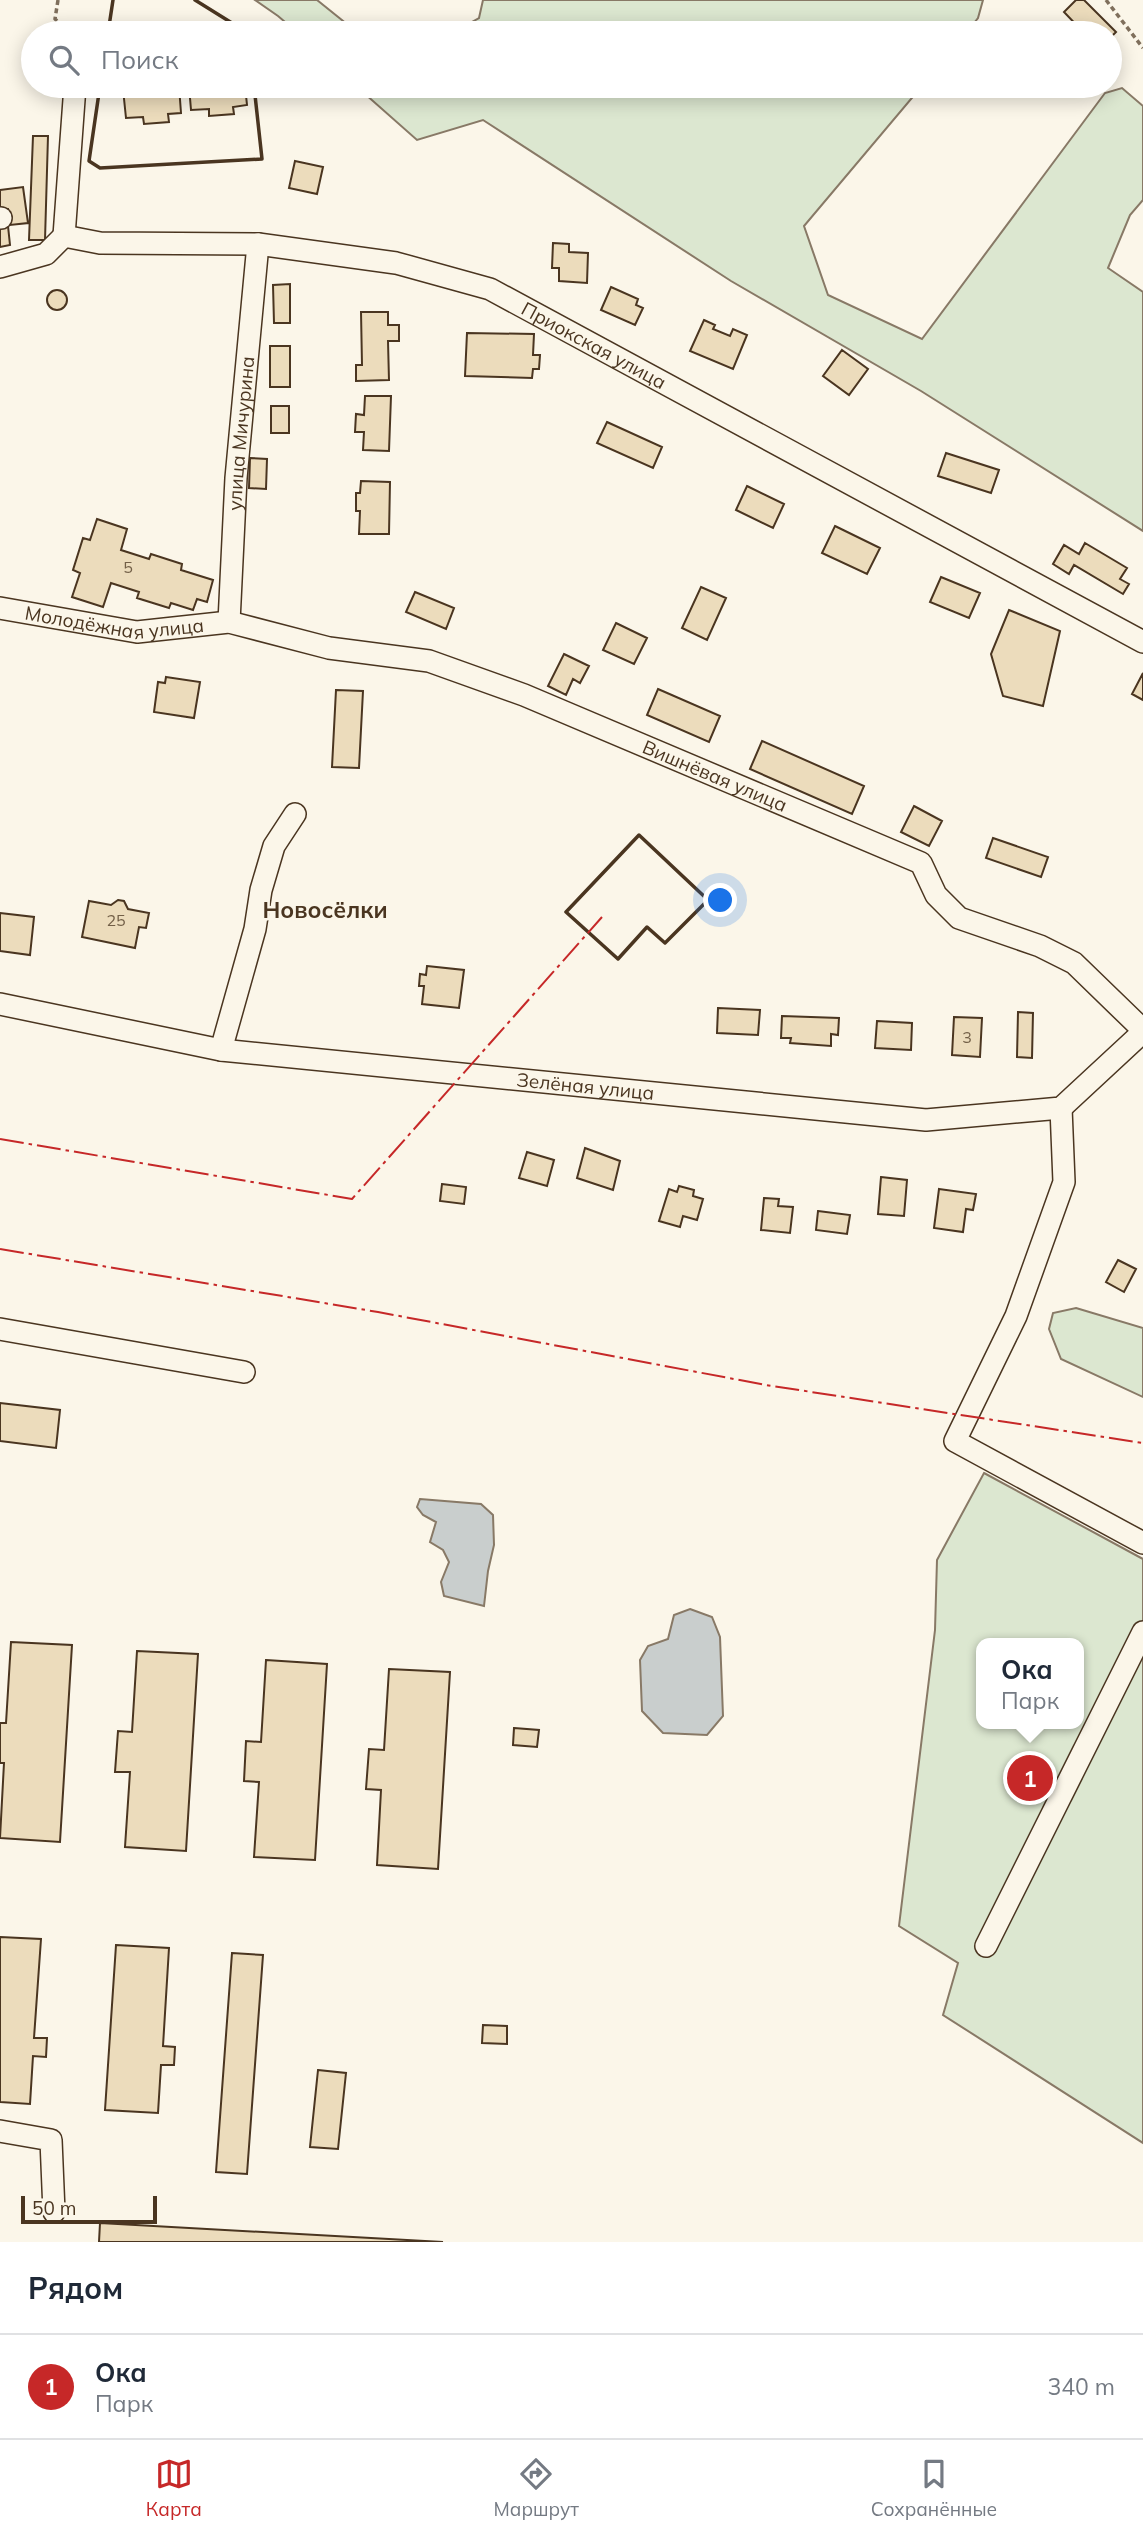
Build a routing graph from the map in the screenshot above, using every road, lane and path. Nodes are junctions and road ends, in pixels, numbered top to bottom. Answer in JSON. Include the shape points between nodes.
{"nodes":[{"id":1,"x":58,"y":0,"type":"edge"},
{"id":2,"x":1106,"y":0,"type":"edge"},
{"id":3,"x":57,"y":21,"type":"edge"},
{"id":4,"x":1143,"y":48,"type":"edge"},
{"id":5,"x":74,"y":98,"type":"edge"},
{"id":6,"x":64,"y":236,"type":"junction"},
{"id":7,"x":258,"y":244,"type":"junction"},
{"id":8,"x":0,"y":267,"type":"edge"},
{"id":9,"x":0,"y":608,"type":"edge"},
{"id":10,"x":229,"y":622,"type":"junction"},
{"id":11,"x":1143,"y":642,"type":"edge"},
{"id":12,"x":295,"y":814,"type":"dead end"},
{"id":13,"x":0,"y":1004,"type":"edge"},
{"id":14,"x":1143,"y":1031,"type":"edge"},
{"id":15,"x":221,"y":1050,"type":"junction"},
{"id":16,"x":1061,"y":1108,"type":"junction"},
{"id":17,"x":0,"y":1329,"type":"edge"},
{"id":18,"x":244,"y":1372,"type":"dead end"},
{"id":19,"x":1143,"y":1543,"type":"edge"},
{"id":20,"x":1143,"y":1632,"type":"edge"},
{"id":21,"x":986,"y":1945,"type":"dead end"},
{"id":22,"x":0,"y":2130,"type":"edge"},
{"id":23,"x":54,"y":2212,"type":"dead end"}],
"edges":[{"from":1,"to":3,"type":"path"},
{"from":2,"to":4,"type":"path"},
{"from":5,"to":6,"type":"street"},
{"from":6,"to":7,"type":"street","name":"Приокская улица","via":[[100,243]]},
{"from":6,"to":8,"type":"street","via":[[46,254]]},
{"from":7,"to":10,"type":"street","name":"улица Мичурина","via":[[236,478]]},
{"from":7,"to":11,"type":"street","name":"Приокская улица","via":[[396,264],[490,289]]},
{"from":9,"to":10,"type":"street","name":"Молодёжная улица","via":[[138,632]]},
{"from":10,"to":14,"type":"street","name":"Вишнёвая улица","via":[[329,648],[429,661],[524,695],[921,863],[936,895],[959,918],[1074,963]]},
{"from":12,"to":15,"type":"street","via":[[274,846]]},
{"from":13,"to":15,"type":"street","name":"Зелёная улица"},
{"from":14,"to":16,"type":"street"},
{"from":15,"to":16,"type":"street","name":"Зелёная улица","via":[[926,1120]]},
{"from":16,"to":19,"type":"street","via":[[1063,1182],[1016,1316],[955,1441]]},
{"from":17,"to":18,"type":"street"},
{"from":20,"to":21,"type":"street"},
{"from":22,"to":23,"type":"street","via":[[51,2140]]}]}
